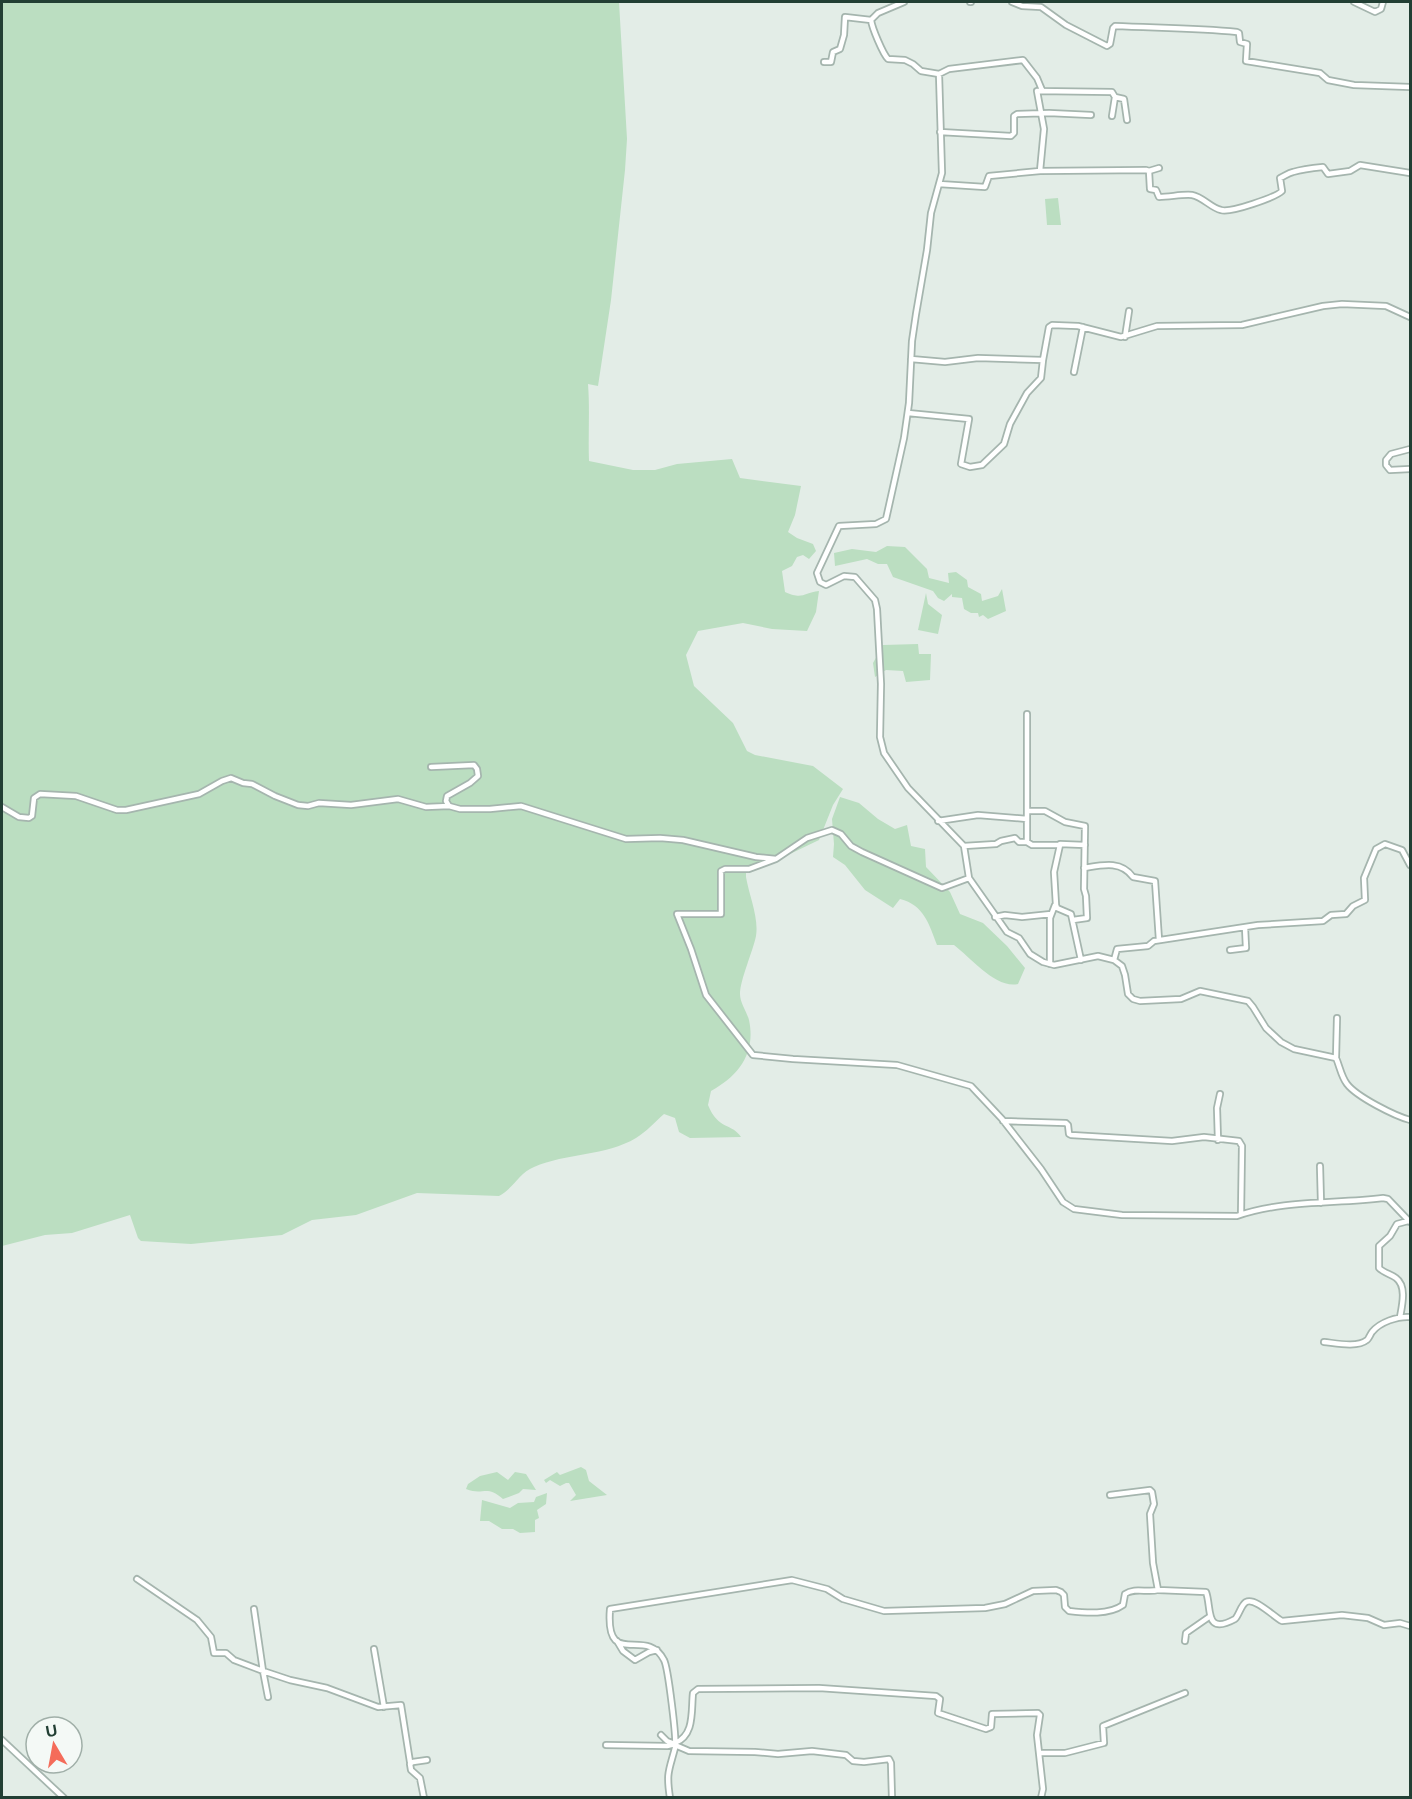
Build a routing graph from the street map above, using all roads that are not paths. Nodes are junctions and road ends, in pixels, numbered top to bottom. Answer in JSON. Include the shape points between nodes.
{"nodes":[{"id":1,"x":904,"y":2,"type":"edge"},
{"id":2,"x":1012,"y":2,"type":"edge"},
{"id":3,"x":1354,"y":2,"type":"edge"},
{"id":4,"x":1383,"y":2,"type":"edge"},
{"id":5,"x":871,"y":20,"type":"junction"},
{"id":6,"x":824,"y":62,"type":"dead end"},
{"id":7,"x":939,"y":74,"type":"junction"},
{"id":8,"x":1410,"y":87,"type":"edge"},
{"id":9,"x":1042,"y":90,"type":"junction"},
{"id":10,"x":1114,"y":97,"type":"junction"},
{"id":11,"x":1041,"y":112,"type":"junction"},
{"id":12,"x":1091,"y":115,"type":"dead end"},
{"id":13,"x":1112,"y":116,"type":"dead end"},
{"id":14,"x":1127,"y":120,"type":"dead end"},
{"id":15,"x":940,"y":132,"type":"junction"},
{"id":16,"x":1159,"y":168,"type":"dead end"},
{"id":17,"x":1040,"y":171,"type":"junction"},
{"id":18,"x":1149,"y":171,"type":"junction"},
{"id":19,"x":1410,"y":173,"type":"edge"},
{"id":20,"x":939,"y":184,"type":"junction"},
{"id":21,"x":1129,"y":310,"type":"dead end"},
{"id":22,"x":1410,"y":317,"type":"edge"},
{"id":23,"x":1083,"y":327,"type":"junction"},
{"id":24,"x":1125,"y":337,"type":"junction"},
{"id":25,"x":911,"y":359,"type":"junction"},
{"id":26,"x":1043,"y":360,"type":"junction"},
{"id":27,"x":1074,"y":372,"type":"dead end"},
{"id":28,"x":908,"y":413,"type":"junction"},
{"id":29,"x":1410,"y":449,"type":"edge"},
{"id":30,"x":1410,"y":469,"type":"edge"},
{"id":31,"x":1027,"y":714,"type":"dead end"},
{"id":32,"x":431,"y":767,"type":"dead end"},
{"id":33,"x":449,"y":806,"type":"junction"},
{"id":34,"x":2,"y":807,"type":"edge"},
{"id":35,"x":1027,"y":811,"type":"junction"},
{"id":36,"x":1027,"y":819,"type":"junction"},
{"id":37,"x":938,"y":821,"type":"junction"},
{"id":38,"x":1027,"y":842,"type":"junction"},
{"id":39,"x":1060,"y":844,"type":"junction"},
{"id":40,"x":1085,"y":845,"type":"junction"},
{"id":41,"x":964,"y":846,"type":"junction"},
{"id":42,"x":776,"y":859,"type":"junction"},
{"id":43,"x":1410,"y":865,"type":"edge"},
{"id":44,"x":1084,"y":868,"type":"junction"},
{"id":45,"x":969,"y":878,"type":"junction"},
{"id":46,"x":1056,"y":905,"type":"junction"},
{"id":47,"x":1051,"y":914,"type":"junction"},
{"id":48,"x":995,"y":917,"type":"junction"},
{"id":49,"x":1073,"y":920,"type":"junction"},
{"id":50,"x":1245,"y":927,"type":"junction"},
{"id":51,"x":1159,"y":940,"type":"junction"},
{"id":52,"x":1230,"y":950,"type":"dead end"},
{"id":53,"x":1081,"y":960,"type":"junction"},
{"id":54,"x":1114,"y":960,"type":"junction"},
{"id":55,"x":1050,"y":964,"type":"junction"},
{"id":56,"x":1337,"y":1018,"type":"dead end"},
{"id":57,"x":1336,"y":1058,"type":"junction"},
{"id":58,"x":1220,"y":1094,"type":"dead end"},
{"id":59,"x":1410,"y":1120,"type":"edge"},
{"id":60,"x":1003,"y":1121,"type":"junction"},
{"id":61,"x":1218,"y":1140,"type":"junction"},
{"id":62,"x":1320,"y":1166,"type":"dead end"},
{"id":63,"x":1321,"y":1203,"type":"junction"},
{"id":64,"x":1241,"y":1214,"type":"junction"},
{"id":65,"x":1409,"y":1221,"type":"edge"},
{"id":66,"x":1400,"y":1317,"type":"junction"},
{"id":67,"x":1410,"y":1317,"type":"edge"},
{"id":68,"x":1324,"y":1342,"type":"dead end"},
{"id":69,"x":1110,"y":1495,"type":"dead end"},
{"id":70,"x":137,"y":1579,"type":"dead end"},
{"id":71,"x":1158,"y":1590,"type":"junction"},
{"id":72,"x":254,"y":1609,"type":"dead end"},
{"id":73,"x":1209,"y":1617,"type":"junction"},
{"id":74,"x":1410,"y":1626,"type":"edge"},
{"id":75,"x":617,"y":1641,"type":"junction"},
{"id":76,"x":1185,"y":1641,"type":"dead end"},
{"id":77,"x":374,"y":1649,"type":"dead end"},
{"id":78,"x":657,"y":1650,"type":"junction"},
{"id":79,"x":263,"y":1671,"type":"junction"},
{"id":80,"x":1185,"y":1693,"type":"dead end"},
{"id":81,"x":268,"y":1696,"type":"dead end"},
{"id":82,"x":384,"y":1707,"type":"junction"},
{"id":83,"x":661,"y":1735,"type":"dead end"},
{"id":84,"x":2,"y":1740,"type":"edge"},
{"id":85,"x":675,"y":1744,"type":"junction"},
{"id":86,"x":606,"y":1745,"type":"dead end"},
{"id":87,"x":1039,"y":1753,"type":"junction"},
{"id":88,"x":427,"y":1760,"type":"dead end"},
{"id":89,"x":411,"y":1763,"type":"junction"},
{"id":90,"x":64,"y":1797,"type":"edge"},
{"id":91,"x":424,"y":1797,"type":"edge"},
{"id":92,"x":670,"y":1797,"type":"edge"},
{"id":93,"x":892,"y":1797,"type":"edge"},
{"id":94,"x":1041,"y":1797,"type":"edge"}],
"edges":[{"from":1,"to":5,"type":"street"},
{"from":2,"to":8,"type":"street","via":[[1041,7],[1107,46],[1115,26],[1237,32],[1240,42],[1247,44],[1246,61],[1320,73],[1326,80],[1354,85]]},
{"from":3,"to":4,"type":"street","via":[[1375,12]]},
{"from":5,"to":6,"type":"street","via":[[845,17],[840,49],[833,52],[831,62]]},
{"from":5,"to":7,"type":"street","via":[[885,57],[905,60],[921,71]]},
{"from":7,"to":9,"type":"street","via":[[949,69],[1023,60]]},
{"from":7,"to":15,"type":"street"},
{"from":9,"to":10,"type":"street","via":[[1112,92]]},
{"from":9,"to":11,"type":"street","via":[[1036,93]]},
{"from":10,"to":13,"type":"street"},
{"from":10,"to":14,"type":"street","via":[[1124,99]]},
{"from":11,"to":12,"type":"street"},
{"from":11,"to":15,"type":"street","via":[[1016,115],[1011,136]]},
{"from":11,"to":17,"type":"street","via":[[1044,132]]},
{"from":15,"to":20,"type":"street"},
{"from":16,"to":18,"type":"street"},
{"from":17,"to":18,"type":"street"},
{"from":17,"to":20,"type":"street","via":[[989,176],[985,187]]},
{"from":18,"to":19,"type":"street","via":[[1150,189],[1157,190],[1158,197],[1194,196],[1224,211],[1279,194],[1280,178],[1311,167],[1323,167],[1328,174],[1350,171],[1359,165]]},
{"from":20,"to":25,"type":"street","via":[[931,213]]},
{"from":21,"to":24,"type":"street"},
{"from":22,"to":24,"type":"street","via":[[1386,306],[1332,305],[1242,325],[1158,326]]},
{"from":23,"to":24,"type":"street"},
{"from":23,"to":26,"type":"street","via":[[1050,326]]},
{"from":23,"to":27,"type":"street"},
{"from":25,"to":26,"type":"street"},
{"from":25,"to":28,"type":"street"},
{"from":26,"to":28,"type":"street","via":[[1041,378],[1027,393],[1005,441],[982,465],[961,464],[969,418]]},
{"from":28,"to":37,"type":"street","via":[[886,519],[876,524],[839,526],[817,573],[826,585],[844,576],[855,577],[876,601],[883,750],[908,788]]},
{"from":29,"to":30,"type":"street","via":[[1391,454],[1386,465],[1390,471]]},
{"from":31,"to":35,"type":"street"},
{"from":32,"to":33,"type":"street","via":[[474,765],[477,769],[478,776],[447,796]]},
{"from":33,"to":34,"type":"street","via":[[426,807],[398,799],[304,805],[231,778],[199,794],[135,809],[117,810],[76,796],[45,794],[34,798],[32,816],[28,818]]},
{"from":33,"to":42,"type":"street","via":[[521,806],[626,839],[683,840]]},
{"from":35,"to":36,"type":"street"},
{"from":35,"to":40,"type":"street","via":[[1045,811],[1065,822],[1083,824]]},
{"from":36,"to":37,"type":"street","via":[[978,814]]},
{"from":36,"to":38,"type":"street"},
{"from":37,"to":41,"type":"street"},
{"from":38,"to":39,"type":"street"},
{"from":38,"to":41,"type":"street","via":[[1014,838],[996,844]]},
{"from":39,"to":40,"type":"street"},
{"from":39,"to":46,"type":"street","via":[[1054,872]]},
{"from":40,"to":44,"type":"street"},
{"from":41,"to":45,"type":"street"},
{"from":42,"to":45,"type":"street","via":[[807,838],[832,830],[862,852],[942,888]]},
{"from":42,"to":60,"type":"street","via":[[749,869],[721,871],[721,914],[677,914],[706,995],[751,1053],[763,1057],[897,1065],[971,1086]]},
{"from":43,"to":50,"type":"street","via":[[1402,850],[1385,844],[1376,849],[1364,878],[1365,900],[1346,914],[1332,915],[1323,921]]},
{"from":44,"to":49,"type":"street","via":[[1087,918]]},
{"from":44,"to":51,"type":"street","via":[[1112,864],[1134,877],[1155,881]]},
{"from":45,"to":48,"type":"street"},
{"from":46,"to":47,"type":"street"},
{"from":46,"to":49,"type":"street","via":[[1070,913]]},
{"from":47,"to":48,"type":"street"},
{"from":47,"to":55,"type":"street"},
{"from":48,"to":55,"type":"street","via":[[1030,954]]},
{"from":49,"to":53,"type":"street"},
{"from":50,"to":51,"type":"street"},
{"from":50,"to":52,"type":"street","via":[[1246,948]]},
{"from":51,"to":54,"type":"street","via":[[1149,946],[1117,949]]},
{"from":53,"to":54,"type":"street","via":[[1098,956]]},
{"from":53,"to":55,"type":"street"},
{"from":54,"to":57,"type":"street","via":[[1122,966],[1133,999],[1181,999],[1200,991],[1248,1001],[1281,1042],[1294,1049]]},
{"from":56,"to":57,"type":"street"},
{"from":57,"to":59,"type":"street","via":[[1341,1074],[1353,1090]]},
{"from":58,"to":61,"type":"street"},
{"from":60,"to":61,"type":"street","via":[[1066,1123],[1071,1135]]},
{"from":60,"to":64,"type":"street","via":[[1063,1202],[1074,1209],[1122,1215]]},
{"from":61,"to":64,"type":"street","via":[[1238,1140],[1242,1144]]},
{"from":62,"to":63,"type":"street"},
{"from":63,"to":64,"type":"street"},
{"from":63,"to":65,"type":"street","via":[[1388,1199]]},
{"from":65,"to":66,"type":"street","via":[[1397,1224],[1378,1248],[1379,1268],[1397,1278],[1401,1285]]},
{"from":66,"to":67,"type":"street"},
{"from":66,"to":68,"type":"street","via":[[1385,1322],[1365,1341]]},
{"from":69,"to":71,"type":"street","via":[[1151,1490],[1153,1563]]},
{"from":70,"to":79,"type":"street","via":[[197,1620],[211,1637],[214,1653],[226,1653]]},
{"from":71,"to":73,"type":"street","via":[[1206,1592]]},
{"from":71,"to":75,"type":"street","via":[[1129,1591],[1122,1607],[1099,1612],[1066,1610],[1064,1595],[1056,1590],[1033,1592],[985,1608],[884,1611],[792,1580],[610,1609],[609,1630]]},
{"from":72,"to":79,"type":"street"},
{"from":73,"to":74,"type":"street","via":[[1215,1623],[1230,1622],[1251,1601],[1282,1621],[1342,1616]]},
{"from":73,"to":76,"type":"street","via":[[1186,1633]]},
{"from":75,"to":78,"type":"street"},
{"from":75,"to":78,"type":"street","via":[[635,1660]]},
{"from":77,"to":82,"type":"street"},
{"from":78,"to":85,"type":"street","via":[[668,1674]]},
{"from":79,"to":81,"type":"street"},
{"from":79,"to":82,"type":"street"},
{"from":80,"to":87,"type":"street","via":[[1103,1726],[1104,1743],[1065,1753]]},
{"from":82,"to":89,"type":"street","via":[[400,1705]]},
{"from":83,"to":85,"type":"street"},
{"from":84,"to":90,"type":"street"},
{"from":85,"to":86,"type":"street"},
{"from":85,"to":87,"type":"street","via":[[688,1734],[696,1689],[819,1688],[938,1697],[938,1713],[986,1729],[991,1727],[992,1714],[1038,1713]]},
{"from":85,"to":92,"type":"street","via":[[668,1773]]},
{"from":85,"to":93,"type":"street","via":[[689,1751],[812,1751],[846,1755],[864,1762],[889,1759]]},
{"from":87,"to":94,"type":"street"},
{"from":88,"to":89,"type":"street"},
{"from":89,"to":91,"type":"street","via":[[411,1770],[420,1778]]}]}
